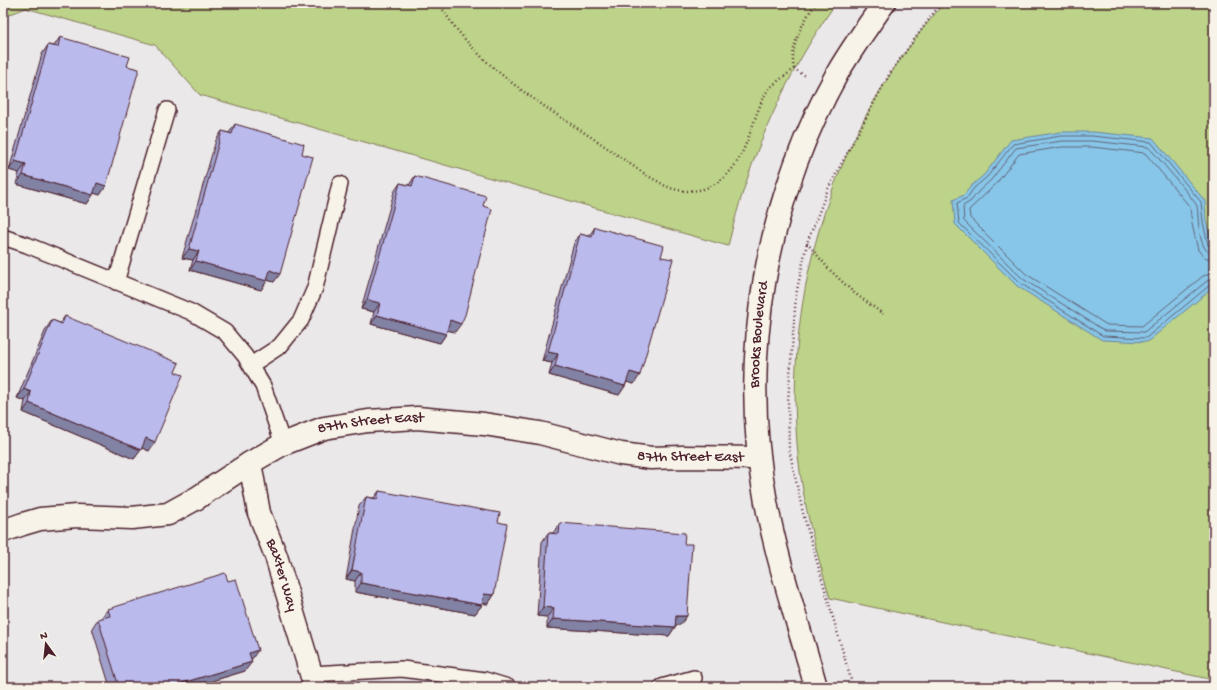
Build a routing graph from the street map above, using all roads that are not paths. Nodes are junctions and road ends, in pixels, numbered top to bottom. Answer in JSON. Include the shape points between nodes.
{"nodes":[{"id":1,"x":884,"y":3,"type":"edge"},
{"id":2,"x":167,"y":110,"type":"dead end"},
{"id":3,"x":340,"y":184,"type":"dead end"},
{"id":4,"x":3,"y":237,"type":"edge"},
{"id":5,"x":116,"y":282,"type":"junction"},
{"id":6,"x":251,"y":365,"type":"junction"},
{"id":7,"x":284,"y":444,"type":"junction"},
{"id":8,"x":759,"y":458,"type":"junction"},
{"id":9,"x":250,"y":463,"type":"junction"},
{"id":10,"x":3,"y":532,"type":"edge"},
{"id":11,"x":694,"y":678,"type":"dead end"},
{"id":12,"x":313,"y":681,"type":"edge"},
{"id":13,"x":508,"y":687,"type":"edge"},
{"id":14,"x":662,"y":687,"type":"edge"},
{"id":15,"x":816,"y":687,"type":"edge"}],
"edges":[{"from":1,"to":8,"type":"street","name":"Brooks Boulevard","via":[[838,72],[813,122],[779,215],[764,281],[756,346]]},
{"from":2,"to":5,"type":"lane"},
{"from":3,"to":6,"type":"lane","via":[[315,288],[301,320],[280,346]]},
{"from":4,"to":5,"type":"lane"},
{"from":5,"to":6,"type":"lane","via":[[190,312],[225,332]]},
{"from":6,"to":7,"type":"lane","via":[[263,386]]},
{"from":7,"to":8,"type":"street","name":"87th Street East","via":[[324,428],[368,421],[417,418],[540,432],[621,454],[650,458]]},
{"from":7,"to":9,"type":"street","name":"87th Street East"},
{"from":8,"to":15,"type":"street","name":"Brooks Boulevard","via":[[773,533]]},
{"from":9,"to":10,"type":"street","name":"87th Street East","via":[[168,514],[132,518],[77,516],[40,519]]},
{"from":9,"to":12,"type":"street","name":"Baxter Way","via":[[258,513],[276,556]]},
{"from":11,"to":14,"type":"lane"},
{"from":12,"to":13,"type":"lane","via":[[402,669],[485,680]]}]}
